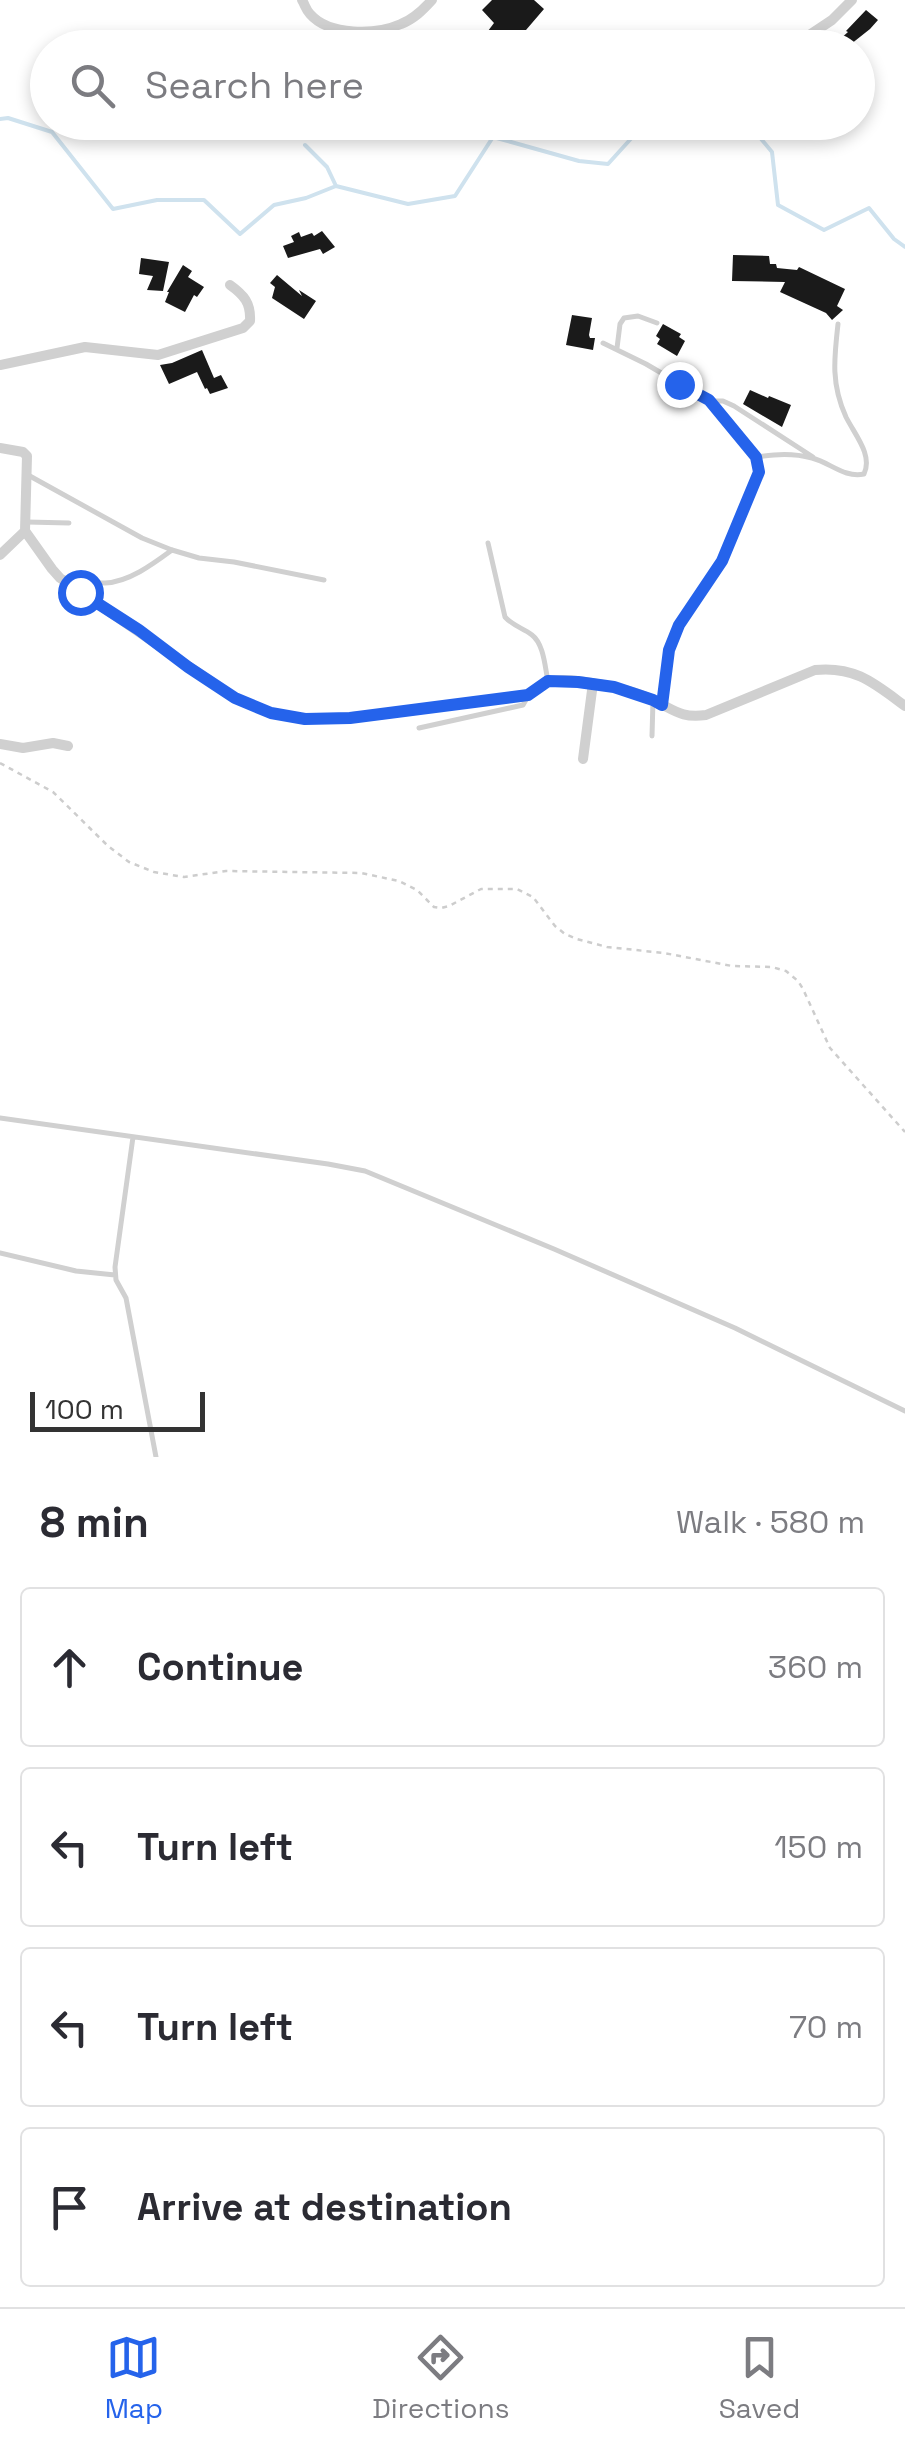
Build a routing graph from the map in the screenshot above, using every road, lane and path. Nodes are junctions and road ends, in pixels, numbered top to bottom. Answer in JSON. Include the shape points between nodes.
{"nodes":[{"id":1,"x":302,"y":0,"type":"edge"},
{"id":2,"x":432,"y":0,"type":"edge"},
{"id":3,"x":852,"y":0,"type":"edge"},
{"id":4,"x":346,"y":30,"type":"edge"},
{"id":5,"x":365,"y":30,"type":"edge"},
{"id":6,"x":817,"y":30,"type":"edge"},
{"id":7,"x":230,"y":285,"type":"dead end"},
{"id":8,"x":657,"y":323,"type":"dead end"},
{"id":9,"x":838,"y":324,"type":"dead end"},
{"id":10,"x":603,"y":342,"type":"dead end"},
{"id":11,"x":617,"y":348,"type":"junction"},
{"id":12,"x":0,"y":365,"type":"edge"},
{"id":13,"x":709,"y":400,"type":"junction"},
{"id":14,"x":0,"y":448,"type":"edge"},
{"id":15,"x":756,"y":457,"type":"junction"},
{"id":16,"x":816,"y":459,"type":"junction"},
{"id":17,"x":28,"y":475,"type":"junction"},
{"id":18,"x":69,"y":523,"type":"dead end"},
{"id":19,"x":25,"y":526,"type":"junction"},
{"id":20,"x":488,"y":542,"type":"dead end"},
{"id":21,"x":172,"y":550,"type":"junction"},
{"id":22,"x":0,"y":554,"type":"edge"},
{"id":23,"x":60,"y":578,"type":"junction"},
{"id":24,"x":324,"y":580,"type":"dead end"},
{"id":25,"x":548,"y":681,"type":"junction"},
{"id":26,"x":593,"y":683,"type":"junction"},
{"id":27,"x":528,"y":695,"type":"junction"},
{"id":28,"x":658,"y":702,"type":"junction"},
{"id":29,"x":905,"y":706,"type":"edge"},
{"id":30,"x":419,"y":728,"type":"dead end"},
{"id":31,"x":652,"y":736,"type":"dead end"},
{"id":32,"x":0,"y":744,"type":"edge"},
{"id":33,"x":68,"y":746,"type":"dead end"},
{"id":34,"x":583,"y":758,"type":"dead end"},
{"id":35,"x":0,"y":763,"type":"edge"},
{"id":36,"x":0,"y":1118,"type":"edge"},
{"id":37,"x":905,"y":1132,"type":"edge"},
{"id":38,"x":133,"y":1136,"type":"junction"},
{"id":39,"x":0,"y":1254,"type":"edge"},
{"id":40,"x":115,"y":1274,"type":"junction"},
{"id":41,"x":905,"y":1411,"type":"edge"},
{"id":42,"x":156,"y":1457,"type":"edge"}],
"edges":[{"from":1,"to":4,"type":"street","via":[[324,24]]},
{"from":2,"to":5,"type":"street","via":[[396,26]]},
{"from":3,"to":6,"type":"street"},
{"from":7,"to":12,"type":"street","via":[[250,309],[243,328],[158,355],[85,347]]},
{"from":8,"to":11,"type":"lane","via":[[624,318]]},
{"from":9,"to":16,"type":"lane","via":[[836,390],[867,470],[853,476]]},
{"from":10,"to":11,"type":"lane"},
{"from":11,"to":13,"type":"lane"},
{"from":13,"to":15,"type":"lane"},
{"from":13,"to":16,"type":"lane","via":[[734,406]]},
{"from":14,"to":17,"type":"street","via":[[24,452]]},
{"from":15,"to":16,"type":"lane"},
{"from":15,"to":28,"type":"lane","via":[[754,490],[722,561],[679,625]]},
{"from":17,"to":19,"type":"street"},
{"from":17,"to":21,"type":"lane"},
{"from":18,"to":19,"type":"lane"},
{"from":19,"to":22,"type":"street"},
{"from":19,"to":23,"type":"street"},
{"from":20,"to":25,"type":"lane","via":[[505,617],[538,641]]},
{"from":21,"to":23,"type":"lane","via":[[118,580]]},
{"from":21,"to":24,"type":"lane"},
{"from":23,"to":27,"type":"street","via":[[235,698],[271,713],[350,718]]},
{"from":25,"to":26,"type":"street"},
{"from":25,"to":27,"type":"street"},
{"from":26,"to":28,"type":"street"},
{"from":26,"to":34,"type":"street"},
{"from":27,"to":30,"type":"lane","via":[[523,706]]},
{"from":28,"to":29,"type":"street","via":[[680,715],[706,715],[833,668],[864,678]]},
{"from":28,"to":31,"type":"lane"},
{"from":32,"to":33,"type":"street"},
{"from":35,"to":37,"type":"path","via":[[53,792],[108,846],[154,872],[184,877],[345,871],[399,881],[441,908],[481,889],[517,890],[577,940],[786,971],[803,989],[830,1048]]},
{"from":36,"to":38,"type":"lane"},
{"from":38,"to":40,"type":"lane"},
{"from":38,"to":41,"type":"lane","via":[[365,1172],[735,1328]]},
{"from":39,"to":40,"type":"lane"},
{"from":40,"to":42,"type":"lane","via":[[126,1298]]}]}
